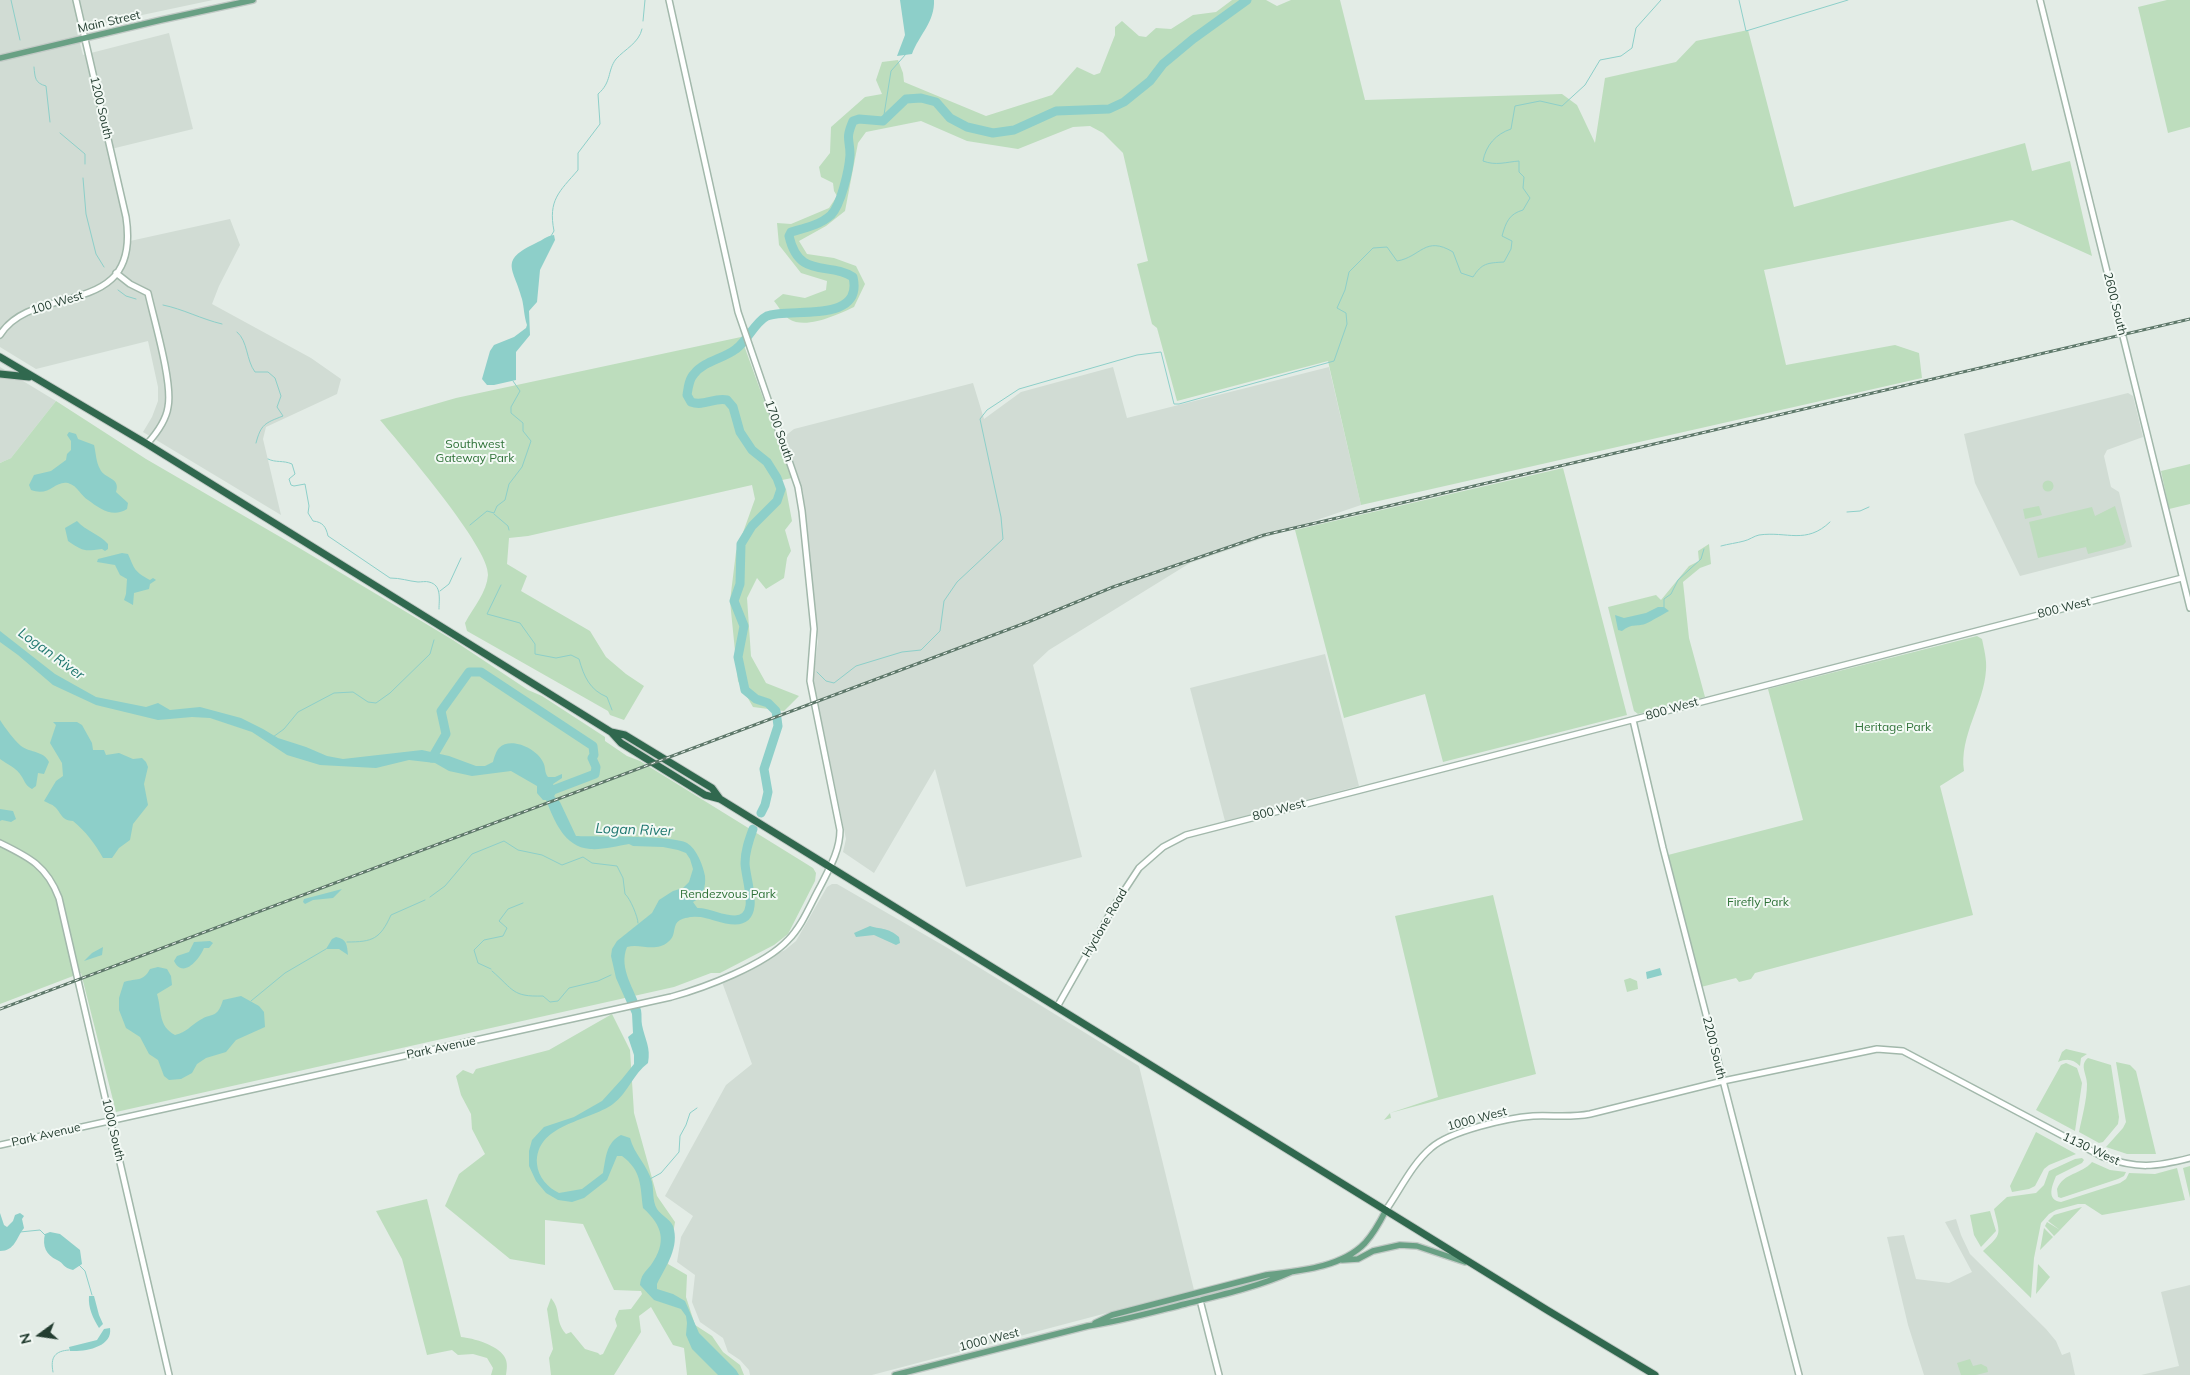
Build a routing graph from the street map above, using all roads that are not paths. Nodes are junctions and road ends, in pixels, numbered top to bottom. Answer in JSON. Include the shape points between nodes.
{"nodes":[{"id":1,"x":76,"y":0,"type":"edge"},
{"id":2,"x":253,"y":0,"type":"edge"},
{"id":3,"x":669,"y":0,"type":"edge"},
{"id":4,"x":2040,"y":0,"type":"edge"},
{"id":5,"x":85,"y":38,"type":"junction"},
{"id":6,"x":0,"y":58,"type":"edge"},
{"id":7,"x":126,"y":217,"type":"joint"},
{"id":8,"x":116,"y":273,"type":"junction"},
{"id":9,"x":0,"y":335,"type":"edge"},
{"id":10,"x":0,"y":358,"type":"edge"},
{"id":11,"x":0,"y":374,"type":"edge"},
{"id":12,"x":34,"y":377,"type":"junction"},
{"id":13,"x":148,"y":444,"type":"junction"},
{"id":14,"x":2182,"y":578,"type":"junction"},
{"id":15,"x":2190,"y":608,"type":"edge"},
{"id":16,"x":1632,"y":720,"type":"junction"},
{"id":17,"x":0,"y":843,"type":"edge"},
{"id":18,"x":1163,"y":847,"type":"joint"},
{"id":19,"x":830,"y":866,"type":"junction"},
{"id":20,"x":1057,"y":1007,"type":"junction"},
{"id":21,"x":1723,"y":1081,"type":"junction"},
{"id":22,"x":1999,"y":1103,"type":"joint"},
{"id":23,"x":111,"y":1120,"type":"junction"},
{"id":24,"x":0,"y":1145,"type":"edge"},
{"id":25,"x":2190,"y":1158,"type":"edge"},
{"id":26,"x":1386,"y":1210,"type":"junction"},
{"id":27,"x":1340,"y":1260,"type":"junction"},
{"id":28,"x":1472,"y":1264,"type":"junction"},
{"id":29,"x":1291,"y":1272,"type":"junction"},
{"id":30,"x":1275,"y":1274,"type":"junction"},
{"id":31,"x":1198,"y":1293,"type":"junction"},
{"id":32,"x":1200,"y":1300,"type":"junction"},
{"id":33,"x":1105,"y":1323,"type":"junction"},
{"id":34,"x":1088,"y":1326,"type":"junction"},
{"id":35,"x":169,"y":1375,"type":"edge"},
{"id":36,"x":895,"y":1375,"type":"edge"},
{"id":37,"x":1220,"y":1375,"type":"edge"},
{"id":38,"x":1655,"y":1375,"type":"edge"},
{"id":39,"x":1799,"y":1375,"type":"edge"}],
"edges":[{"from":1,"to":5,"type":"street","name":"1200 South"},
{"from":2,"to":5,"type":"main road","name":"Main Street"},
{"from":3,"to":19,"type":"street","name":"1700 South","via":[[738,312],[798,487],[814,629],[810,681],[840,830]]},
{"from":4,"to":14,"type":"street","name":"2600 South"},
{"from":5,"to":6,"type":"main road","name":"Main Street"},
{"from":5,"to":7,"type":"street","name":"1200 South"},
{"from":7,"to":8,"type":"street","name":"100 West","via":[[127,249]]},
{"from":8,"to":9,"type":"street","name":"100 West","via":[[93,292],[26,312],[5,327]]},
{"from":8,"to":13,"type":"street","via":[[148,293],[170,394],[164,421]]},
{"from":10,"to":12,"type":"highway"},
{"from":11,"to":12,"type":"highway"},
{"from":12,"to":13,"type":"highway"},
{"from":13,"to":19,"type":"highway","via":[[612,732],[625,735],[704,783],[720,799]]},
{"from":14,"to":15,"type":"street","name":"2600 South"},
{"from":14,"to":16,"type":"street","name":"800 West"},
{"from":16,"to":18,"type":"street","name":"800 West","via":[[1247,818],[1186,835]]},
{"from":16,"to":21,"type":"street","name":"2200 South"},
{"from":17,"to":23,"type":"street","name":"1000 South","via":[[34,861],[55,885]]},
{"from":18,"to":20,"type":"street","name":"Hyclone Road","via":[[1138,868]]},
{"from":19,"to":20,"type":"highway"},
{"from":19,"to":23,"type":"street","name":"Park Avenue","via":[[802,920],[778,950],[690,992]]},
{"from":20,"to":26,"type":"highway"},
{"from":21,"to":22,"type":"street","name":"1000 West","via":[[1889,1049],[1903,1051]]},
{"from":21,"to":26,"type":"street","name":"1000 West","via":[[1572,1118],[1533,1116],[1460,1132],[1430,1148]]},
{"from":21,"to":39,"type":"street","name":"2200 South"},
{"from":22,"to":25,"type":"street","name":"1130 West","via":[[2121,1164],[2141,1167]]},
{"from":23,"to":24,"type":"street","name":"Park Avenue"},
{"from":23,"to":35,"type":"street","name":"1000 South"},
{"from":26,"to":27,"type":"main road","name":"1000 West","via":[[1364,1244]]},
{"from":26,"to":28,"type":"highway"},
{"from":27,"to":28,"type":"main road","via":[[1358,1259],[1373,1251],[1400,1245],[1417,1246]]},
{"from":27,"to":29,"type":"main road","name":"1000 West"},
{"from":28,"to":38,"type":"highway"},
{"from":29,"to":30,"type":"main road","name":"1000 West"},
{"from":29,"to":32,"type":"main road","name":"1000 West"},
{"from":30,"to":31,"type":"main road","name":"1000 West"},
{"from":30,"to":32,"type":"main road"},
{"from":31,"to":33,"type":"main road","via":[[1195,1298]]},
{"from":31,"to":34,"type":"main road","name":"1000 West","via":[[1112,1315]]},
{"from":32,"to":33,"type":"main road","name":"1000 West"},
{"from":32,"to":37,"type":"street"},
{"from":33,"to":34,"type":"main road","name":"1000 West"},
{"from":34,"to":36,"type":"main road","name":"1000 West"}]}
